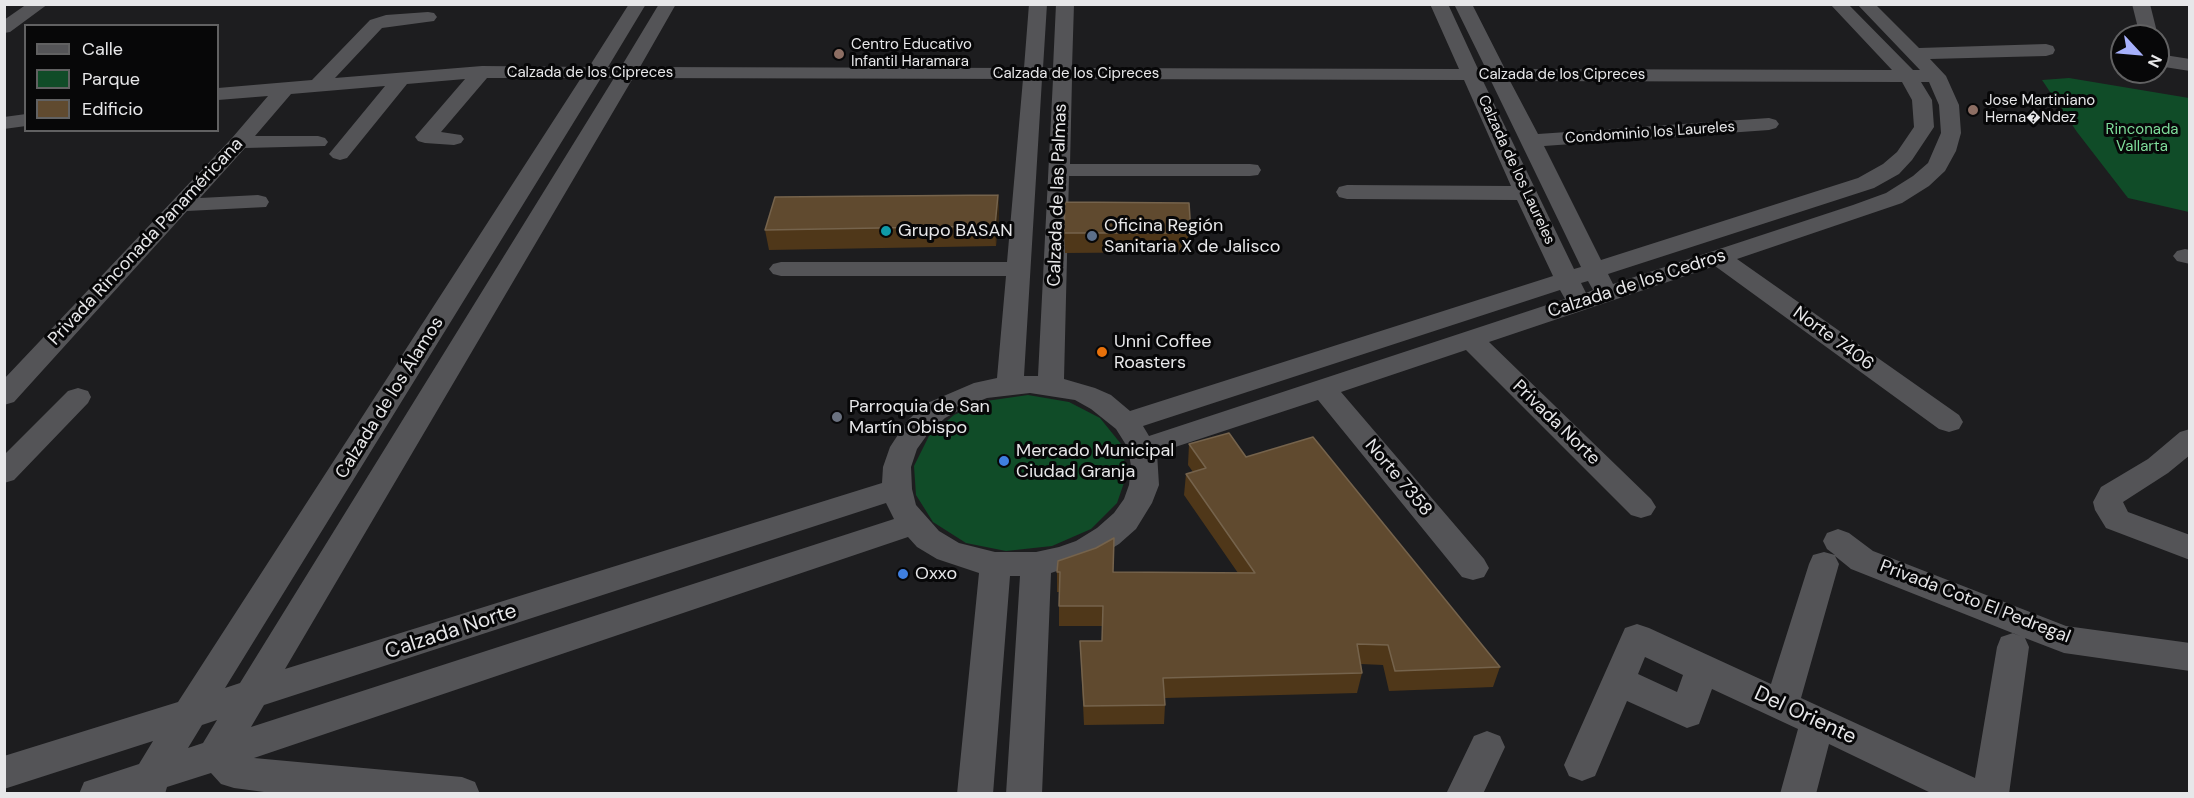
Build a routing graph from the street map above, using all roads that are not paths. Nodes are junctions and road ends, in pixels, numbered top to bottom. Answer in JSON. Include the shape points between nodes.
{"nodes":[{"id":1,"x":13,"y":4,"type":"edge"},
{"id":2,"x":40,"y":4,"type":"edge"},
{"id":3,"x":638,"y":4,"type":"edge"},
{"id":4,"x":668,"y":4,"type":"edge"},
{"id":5,"x":1038,"y":4,"type":"edge"},
{"id":6,"x":1065,"y":4,"type":"edge"},
{"id":7,"x":1439,"y":4,"type":"edge"},
{"id":8,"x":1463,"y":4,"type":"edge"},
{"id":9,"x":1838,"y":4,"type":"edge"},
{"id":10,"x":1865,"y":4,"type":"edge"},
{"id":11,"x":2141,"y":4,"type":"edge"},
{"id":12,"x":4,"y":10,"type":"edge"},
{"id":13,"x":428,"y":17,"type":"dead end"},
{"id":14,"x":2146,"y":24,"type":"edge"},
{"id":15,"x":4,"y":28,"type":"edge"},
{"id":16,"x":2046,"y":50,"type":"dead end"},
{"id":17,"x":2170,"y":62,"type":"edge"},
{"id":18,"x":2190,"y":65,"type":"edge"},
{"id":19,"x":1916,"y":66,"type":"junction"},
{"id":20,"x":615,"y":67,"type":"junction"},
{"id":21,"x":1033,"y":67,"type":"junction"},
{"id":22,"x":1062,"y":67,"type":"junction"},
{"id":23,"x":1468,"y":68,"type":"junction"},
{"id":24,"x":1495,"y":68,"type":"junction"},
{"id":25,"x":482,"y":72,"type":"junction"},
{"id":26,"x":403,"y":77,"type":"junction"},
{"id":27,"x":324,"y":78,"type":"junction"},
{"id":28,"x":219,"y":82,"type":"edge"},
{"id":29,"x":286,"y":87,"type":"junction"},
{"id":30,"x":219,"y":94,"type":"edge"},
{"id":31,"x":24,"y":107,"type":"edge"},
{"id":32,"x":4,"y":110,"type":"edge"},
{"id":33,"x":24,"y":120,"type":"edge"},
{"id":34,"x":4,"y":123,"type":"edge"},
{"id":35,"x":1769,"y":124,"type":"dead end"},
{"id":36,"x":454,"y":139,"type":"dead end"},
{"id":37,"x":1531,"y":141,"type":"junction"},
{"id":38,"x":239,"y":142,"type":"junction"},
{"id":39,"x":318,"y":142,"type":"dead end"},
{"id":40,"x":340,"y":154,"type":"dead end"},
{"id":41,"x":1511,"y":162,"type":"junction"},
{"id":42,"x":1541,"y":162,"type":"junction"},
{"id":43,"x":1059,"y":170,"type":"junction"},
{"id":44,"x":1250,"y":170,"type":"dead end"},
{"id":45,"x":1347,"y":192,"type":"dead end"},
{"id":46,"x":1525,"y":193,"type":"junction"},
{"id":47,"x":258,"y":202,"type":"dead end"},
{"id":48,"x":181,"y":205,"type":"junction"},
{"id":49,"x":1664,"y":248,"type":"junction"},
{"id":50,"x":1718,"y":257,"type":"junction"},
{"id":51,"x":1693,"y":265,"type":"junction"},
{"id":52,"x":1018,"y":268,"type":"junction"},
{"id":53,"x":781,"y":269,"type":"dead end"},
{"id":54,"x":1595,"y":271,"type":"junction"},
{"id":55,"x":1567,"y":280,"type":"junction"},
{"id":56,"x":496,"y":289,"type":"junction"},
{"id":57,"x":457,"y":291,"type":"junction"},
{"id":58,"x":1606,"y":294,"type":"junction"},
{"id":59,"x":1578,"y":303,"type":"junction"},
{"id":60,"x":1470,"y":339,"type":"junction"},
{"id":61,"x":1010,"y":385,"type":"junction"},
{"id":62,"x":1051,"y":385,"type":"junction"},
{"id":63,"x":1323,"y":388,"type":"junction"},
{"id":64,"x":4,"y":396,"type":"edge"},
{"id":65,"x":78,"y":397,"type":"dead end"},
{"id":66,"x":1126,"y":422,"type":"junction"},
{"id":67,"x":1949,"y":422,"type":"dead end"},
{"id":68,"x":2190,"y":440,"type":"edge"},
{"id":69,"x":1142,"y":448,"type":"junction"},
{"id":70,"x":4,"y":473,"type":"edge"},
{"id":71,"x":897,"y":489,"type":"junction"},
{"id":72,"x":1641,"y":507,"type":"dead end"},
{"id":73,"x":913,"y":524,"type":"junction"},
{"id":74,"x":2190,"y":548,"type":"edge"},
{"id":75,"x":995,"y":564,"type":"junction"},
{"id":76,"x":1036,"y":564,"type":"junction"},
{"id":77,"x":1473,"y":568,"type":"dead end"},
{"id":78,"x":2013,"y":647,"type":"dead end"},
{"id":79,"x":2190,"y":657,"type":"edge"},
{"id":80,"x":1702,"y":668,"type":"junction"},
{"id":81,"x":1619,"y":681,"type":"junction"},
{"id":82,"x":251,"y":695,"type":"junction"},
{"id":83,"x":1782,"y":705,"type":"junction"},
{"id":84,"x":190,"y":715,"type":"junction"},
{"id":85,"x":1817,"y":722,"type":"junction"},
{"id":86,"x":1487,"y":747,"type":"dead end"},
{"id":87,"x":216,"y":754,"type":"junction"},
{"id":88,"x":1582,"y":765,"type":"dead end"},
{"id":89,"x":4,"y":773,"type":"edge"},
{"id":90,"x":149,"y":785,"type":"edge"},
{"id":91,"x":98,"y":794,"type":"edge"},
{"id":92,"x":462,"y":794,"type":"edge"},
{"id":93,"x":975,"y":794,"type":"edge"},
{"id":94,"x":1024,"y":794,"type":"edge"},
{"id":95,"x":1464,"y":794,"type":"edge"},
{"id":96,"x":1798,"y":794,"type":"edge"},
{"id":97,"x":1972,"y":794,"type":"edge"},
{"id":98,"x":1991,"y":794,"type":"edge"}],
"edges":[{"from":1,"to":12,"type":"street"},
{"from":2,"to":15,"type":"street"},
{"from":3,"to":20,"type":"street","name":"Calzada de los Álamos"},
{"from":4,"to":20,"type":"street","name":"Calzada de los Álamos"},
{"from":5,"to":21,"type":"street","name":"Calzada de las Palmas"},
{"from":6,"to":22,"type":"street","name":"Calzada de las Palmas"},
{"from":7,"to":23,"type":"street","name":"Calzada de los Laureles"},
{"from":8,"to":24,"type":"street","name":"Calzada de los Laureles"},
{"from":9,"to":19,"type":"street","name":"Calzada de los Cedros"},
{"from":10,"to":19,"type":"street","name":"Calzada de los Cedros"},
{"from":11,"to":14,"type":"street"},
{"from":13,"to":27,"type":"street","via":[[376,24]]},
{"from":16,"to":19,"type":"street","name":"Calzada de los Cipreces"},
{"from":17,"to":18,"type":"street"},
{"from":19,"to":24,"type":"street","name":"Calzada de los Cipreces"},
{"from":19,"to":49,"type":"street","name":"Calzada de los Cedros","via":[[1924,127],[1891,169],[1866,183]]},
{"from":19,"to":50,"type":"street","name":"Calzada de los Cedros","via":[[1949,105],[1950,133],[1945,151],[1921,182],[1894,198]]},
{"from":20,"to":21,"type":"street","name":"Calzada de los Cipreces"},
{"from":20,"to":25,"type":"street","name":"Calzada de los Cipreces"},
{"from":20,"to":27,"type":"street","name":"Calzada de los Cipreces","via":[[493,60]]},
{"from":20,"to":56,"type":"street","name":"Calzada de los Álamos"},
{"from":20,"to":57,"type":"street","name":"Calzada de los Álamos"},
{"from":21,"to":22,"type":"street","name":"Calzada de los Cipreces"},
{"from":21,"to":52,"type":"street","name":"Calzada de las Palmas"},
{"from":22,"to":23,"type":"street","name":"Calzada de los Cipreces"},
{"from":22,"to":43,"type":"street","name":"Calzada de las Palmas"},
{"from":23,"to":24,"type":"street","name":"Calzada de los Cipreces"},
{"from":23,"to":41,"type":"street","name":"Calzada de los Laureles"},
{"from":24,"to":37,"type":"street","name":"Calzada de los Laureles"},
{"from":25,"to":26,"type":"street","name":"Calzada de los Cipreces"},
{"from":25,"to":36,"type":"street","via":[[425,137]]},
{"from":26,"to":27,"type":"street","name":"Calzada de los Cipreces"},
{"from":26,"to":40,"type":"street"},
{"from":27,"to":28,"type":"street","name":"Calzada de los Cipreces"},
{"from":27,"to":29,"type":"street","name":"Calzada de los Cipreces"},
{"from":29,"to":30,"type":"street","name":"Calzada de los Cipreces"},
{"from":29,"to":38,"type":"street","name":"Privada Rinconada Panaméricana"},
{"from":31,"to":32,"type":"street"},
{"from":33,"to":34,"type":"street"},
{"from":35,"to":37,"type":"street","name":"Condominio los Laureles"},
{"from":37,"to":42,"type":"street","name":"Calzada de los Laureles"},
{"from":38,"to":39,"type":"street"},
{"from":38,"to":48,"type":"street","name":"Privada Rinconada Panaméricana"},
{"from":41,"to":42,"type":"street"},
{"from":41,"to":46,"type":"street","name":"Calzada de los Laureles"},
{"from":42,"to":54,"type":"street","name":"Calzada de los Laureles"},
{"from":43,"to":44,"type":"street"},
{"from":43,"to":62,"type":"street","name":"Calzada de las Palmas"},
{"from":45,"to":46,"type":"street"},
{"from":46,"to":55,"type":"street","name":"Calzada de los Laureles"},
{"from":47,"to":48,"type":"street"},
{"from":48,"to":64,"type":"street","name":"Privada Rinconada Panaméricana"},
{"from":49,"to":51,"type":"street"},
{"from":49,"to":54,"type":"street","name":"Calzada de los Cedros"},
{"from":50,"to":51,"type":"street","name":"Calzada de los Cedros"},
{"from":50,"to":67,"type":"street","name":"Norte 7406"},
{"from":51,"to":58,"type":"street","name":"Calzada de los Cedros"},
{"from":52,"to":53,"type":"street"},
{"from":52,"to":61,"type":"street","name":"Calzada de las Palmas"},
{"from":54,"to":55,"type":"street","name":"Calzada de los Cedros"},
{"from":54,"to":58,"type":"street","name":"Calzada de los Laureles"},
{"from":55,"to":59,"type":"street","name":"Calzada de los Laureles"},
{"from":55,"to":66,"type":"street","name":"Calzada de los Cedros"},
{"from":56,"to":57,"type":"street"},
{"from":56,"to":82,"type":"street","name":"Calzada de los Álamos"},
{"from":57,"to":84,"type":"street","name":"Calzada de los Álamos"},
{"from":58,"to":59,"type":"street","name":"Calzada de los Cedros"},
{"from":59,"to":60,"type":"street","name":"Calzada de los Cedros"},
{"from":60,"to":63,"type":"street","name":"Calzada de los Cedros"},
{"from":60,"to":72,"type":"street","name":"Privada Norte"},
{"from":61,"to":62,"type":"street"},
{"from":61,"to":71,"type":"street","via":[[983,389],[935,411],[904,447],[897,467]]},
{"from":62,"to":66,"type":"street","via":[[1101,402]]},
{"from":63,"to":69,"type":"street","name":"Calzada de los Cedros"},
{"from":63,"to":77,"type":"street","name":"Norte 7358"},
{"from":65,"to":70,"type":"street"},
{"from":66,"to":69,"type":"street"},
{"from":68,"to":74,"type":"street","via":[[2158,466],[2111,495],[2108,502],[2110,510],[2123,523]]},
{"from":69,"to":76,"type":"street","via":[[1144,485],[1125,520],[1087,549]]},
{"from":71,"to":73,"type":"street"},
{"from":71,"to":82,"type":"street","name":"Calzada Norte"},
{"from":73,"to":75,"type":"street","via":[[928,539],[948,550]]},
{"from":73,"to":87,"type":"street"},
{"from":75,"to":76,"type":"street"},
{"from":75,"to":93,"type":"street"},
{"from":76,"to":94,"type":"street"},
{"from":78,"to":98,"type":"street"},
{"from":79,"to":83,"type":"street","name":"Privada Coto El Pedregal","via":[[2064,639],[1862,560],[1831,553]]},
{"from":80,"to":81,"type":"street","name":"Del Oriente","via":[[1637,638]]},
{"from":80,"to":81,"type":"street","via":[[1686,713]]},
{"from":80,"to":83,"type":"street","name":"Del Oriente"},
{"from":81,"to":88,"type":"street"},
{"from":82,"to":84,"type":"street","name":"Calzada Norte"},
{"from":82,"to":87,"type":"street","name":"Calzada de los Álamos"},
{"from":83,"to":85,"type":"street","name":"Del Oriente"},
{"from":84,"to":89,"type":"street","name":"Calzada Norte"},
{"from":84,"to":90,"type":"street","name":"Calzada de los Álamos"},
{"from":85,"to":96,"type":"street"},
{"from":85,"to":97,"type":"street","name":"Del Oriente"},
{"from":86,"to":95,"type":"street"},
{"from":87,"to":90,"type":"street"},
{"from":87,"to":92,"type":"street","via":[[234,772]]},
{"from":90,"to":91,"type":"street"}]}
